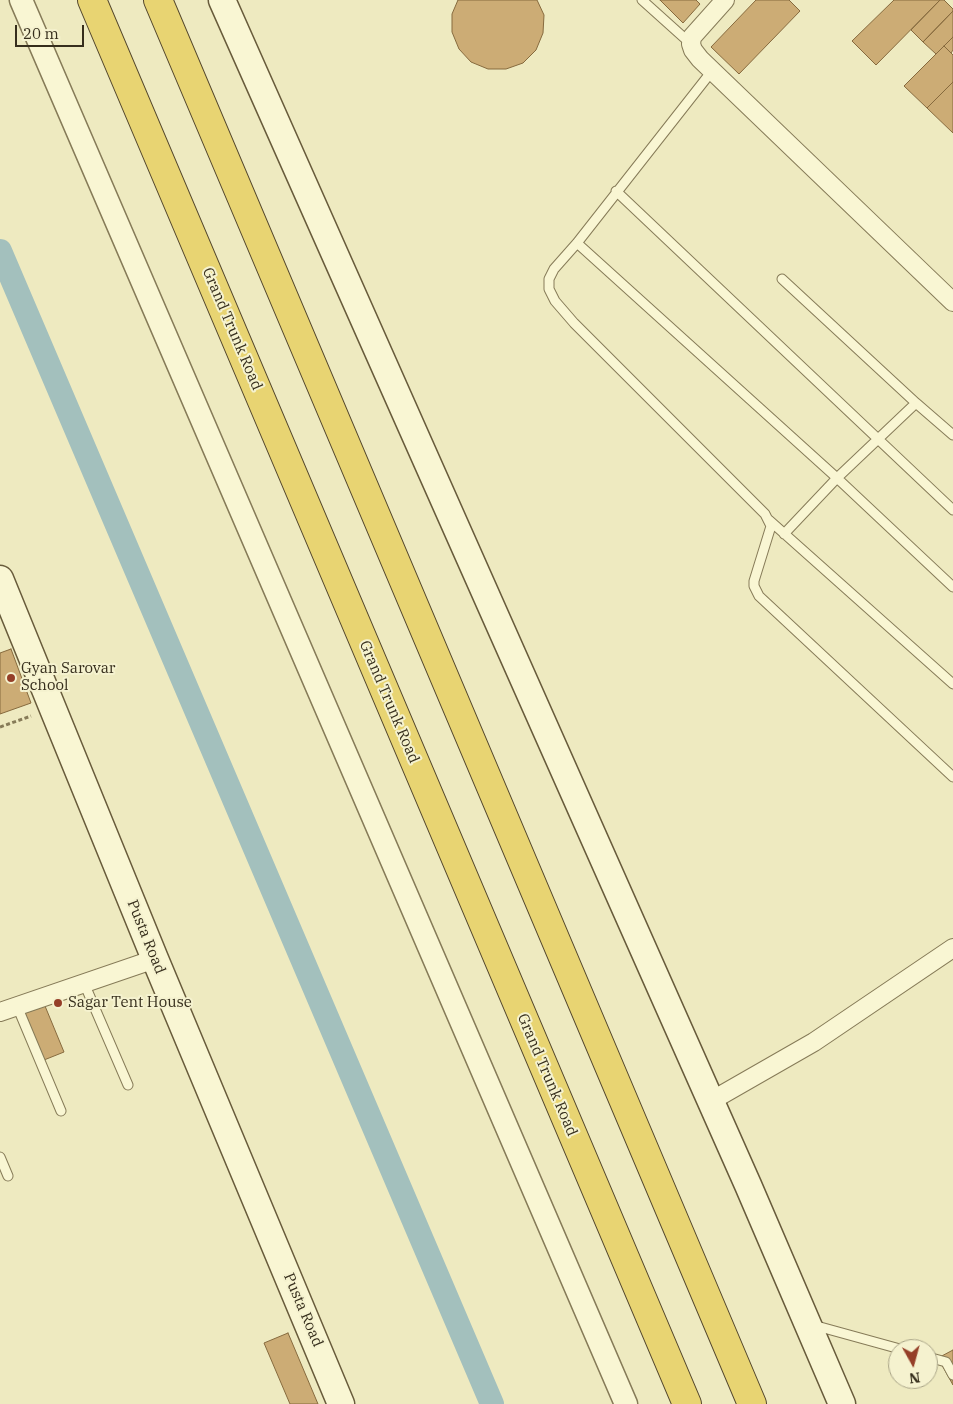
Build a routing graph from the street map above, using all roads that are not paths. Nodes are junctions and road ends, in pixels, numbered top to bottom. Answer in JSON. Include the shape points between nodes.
{"nodes":[{"id":1,"x":21,"y":0,"type":"edge"},
{"id":2,"x":92,"y":0,"type":"edge"},
{"id":3,"x":158,"y":0,"type":"edge"},
{"id":4,"x":222,"y":0,"type":"edge"},
{"id":5,"x":642,"y":0,"type":"edge"},
{"id":6,"x":725,"y":0,"type":"edge"},
{"id":7,"x":691,"y":44,"type":"junction"},
{"id":8,"x":712,"y":71,"type":"junction"},
{"id":9,"x":616,"y":191,"type":"junction"},
{"id":10,"x":577,"y":243,"type":"junction"},
{"id":11,"x":782,"y":279,"type":"dead end"},
{"id":12,"x":953,"y":302,"type":"edge"},
{"id":13,"x":916,"y":403,"type":"junction"},
{"id":14,"x":953,"y":435,"type":"edge"},
{"id":15,"x":878,"y":439,"type":"junction"},
{"id":16,"x":837,"y":478,"type":"junction"},
{"id":17,"x":953,"y":510,"type":"edge"},
{"id":18,"x":769,"y":520,"type":"junction"},
{"id":19,"x":784,"y":534,"type":"junction"},
{"id":20,"x":0,"y":579,"type":"edge"},
{"id":21,"x":953,"y":587,"type":"edge"},
{"id":22,"x":953,"y":684,"type":"edge"},
{"id":23,"x":953,"y":777,"type":"edge"},
{"id":24,"x":953,"y":948,"type":"edge"},
{"id":25,"x":155,"y":959,"type":"junction"},
{"id":26,"x":84,"y":983,"type":"junction"},
{"id":27,"x":17,"y":1006,"type":"junction"},
{"id":28,"x":0,"y":1012,"type":"edge"},
{"id":29,"x":128,"y":1086,"type":"dead end"},
{"id":30,"x":711,"y":1101,"type":"junction"},
{"id":31,"x":61,"y":1111,"type":"dead end"},
{"id":32,"x":0,"y":1157,"type":"edge"},
{"id":33,"x":8,"y":1176,"type":"dead end"},
{"id":34,"x":808,"y":1324,"type":"junction"},
{"id":35,"x":888,"y":1346,"type":"edge"},
{"id":36,"x":938,"y":1360,"type":"edge"},
{"id":37,"x":953,"y":1375,"type":"edge"},
{"id":38,"x":342,"y":1404,"type":"edge"},
{"id":39,"x":626,"y":1404,"type":"edge"},
{"id":40,"x":687,"y":1404,"type":"edge"},
{"id":41,"x":752,"y":1404,"type":"edge"},
{"id":42,"x":842,"y":1404,"type":"edge"}],
"edges":[{"from":1,"to":39,"type":"street"},
{"from":2,"to":40,"type":"highway","name":"Grand Trunk Road"},
{"from":3,"to":41,"type":"highway"},
{"from":4,"to":30,"type":"main road"},
{"from":5,"to":7,"type":"lane"},
{"from":6,"to":7,"type":"street","via":[[692,37]]},
{"from":7,"to":8,"type":"street"},
{"from":8,"to":9,"type":"lane"},
{"from":8,"to":12,"type":"street"},
{"from":9,"to":10,"type":"lane"},
{"from":9,"to":15,"type":"lane"},
{"from":10,"to":16,"type":"lane"},
{"from":10,"to":18,"type":"lane","via":[[549,279],[554,301]]},
{"from":11,"to":13,"type":"lane"},
{"from":13,"to":14,"type":"lane"},
{"from":13,"to":15,"type":"lane"},
{"from":15,"to":16,"type":"lane"},
{"from":15,"to":17,"type":"lane"},
{"from":16,"to":19,"type":"lane"},
{"from":16,"to":21,"type":"lane"},
{"from":18,"to":19,"type":"lane"},
{"from":18,"to":23,"type":"lane","via":[[770,531],[754,581],[756,591]]},
{"from":19,"to":22,"type":"lane"},
{"from":20,"to":25,"type":"main road","name":"Pusta Road"},
{"from":24,"to":30,"type":"street","via":[[814,1042]]},
{"from":25,"to":26,"type":"street"},
{"from":25,"to":38,"type":"main road","name":"Pusta Road"},
{"from":26,"to":27,"type":"street"},
{"from":26,"to":29,"type":"lane"},
{"from":27,"to":28,"type":"street"},
{"from":27,"to":31,"type":"lane"},
{"from":30,"to":34,"type":"main road"},
{"from":32,"to":33,"type":"lane"},
{"from":34,"to":35,"type":"lane"},
{"from":34,"to":42,"type":"main road"},
{"from":36,"to":37,"type":"lane","via":[[946,1362]]}]}
